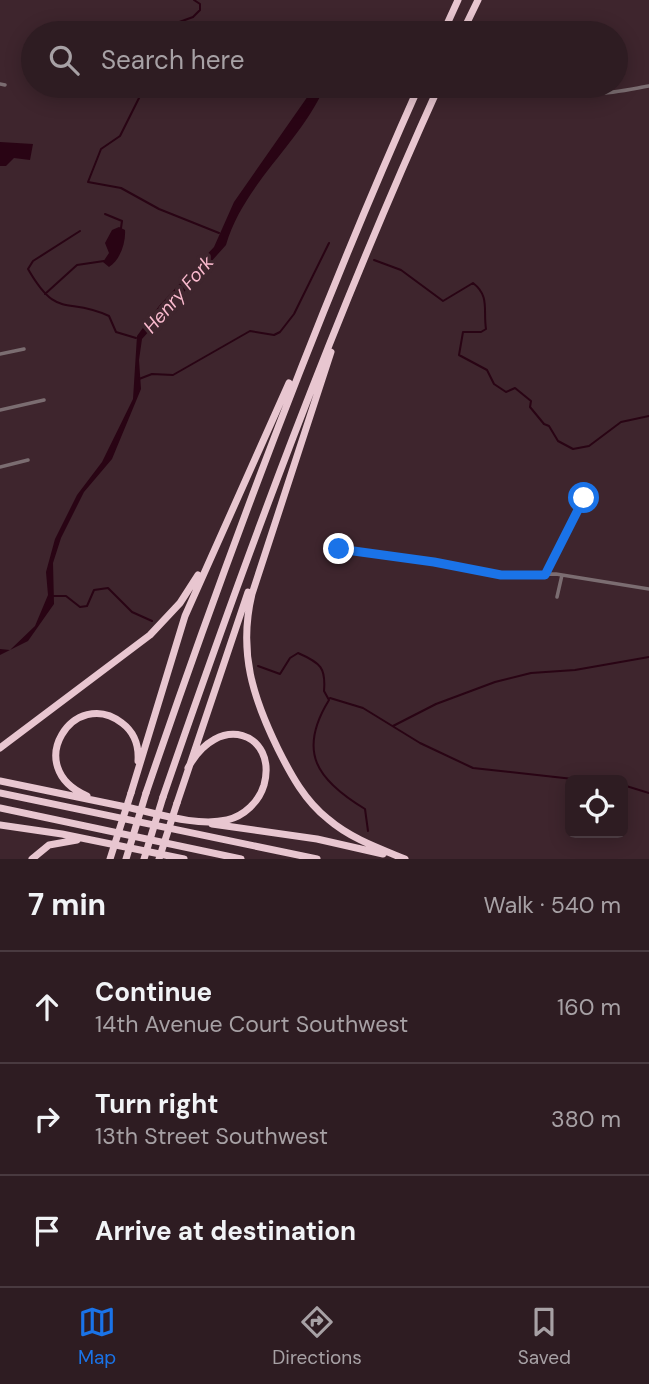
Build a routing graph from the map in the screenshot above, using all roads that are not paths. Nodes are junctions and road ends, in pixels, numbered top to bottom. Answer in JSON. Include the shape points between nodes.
{"nodes":[{"id":1,"x":458,"y":0,"type":"edge"},
{"id":2,"x":478,"y":0,"type":"edge"},
{"id":3,"x":448,"y":21,"type":"edge"},
{"id":4,"x":468,"y":21,"type":"edge"},
{"id":5,"x":649,"y":86,"type":"edge"},
{"id":6,"x":628,"y":89,"type":"edge"},
{"id":7,"x":414,"y":98,"type":"edge"},
{"id":8,"x":434,"y":98,"type":"edge"},
{"id":9,"x":370,"y":247,"type":"junction"},
{"id":10,"x":24,"y":349,"type":"dead end"},
{"id":11,"x":0,"y":354,"type":"edge"},
{"id":12,"x":306,"y":354,"type":"junction"},
{"id":13,"x":44,"y":400,"type":"dead end"},
{"id":14,"x":0,"y":410,"type":"edge"},
{"id":15,"x":28,"y":460,"type":"dead end"},
{"id":16,"x":0,"y":467,"type":"edge"},
{"id":17,"x":584,"y":498,"type":"dead end"},
{"id":18,"x":218,"y":541,"type":"junction"},
{"id":19,"x":339,"y":549,"type":"dead end"},
{"id":20,"x":263,"y":556,"type":"junction"},
{"id":21,"x":545,"y":575,"type":"junction"},
{"id":22,"x":562,"y":575,"type":"junction"},
{"id":23,"x":649,"y":589,"type":"edge"},
{"id":24,"x":557,"y":597,"type":"dead end"},
{"id":25,"x":0,"y":748,"type":"edge"},
{"id":26,"x":188,"y":768,"type":"junction"},
{"id":27,"x":137,"y":777,"type":"junction"},
{"id":28,"x":0,"y":781,"type":"edge"},
{"id":29,"x":0,"y":793,"type":"edge"},
{"id":30,"x":118,"y":805,"type":"junction"},
{"id":31,"x":0,"y":808,"type":"edge"},
{"id":32,"x":184,"y":818,"type":"junction"},
{"id":33,"x":0,"y":825,"type":"edge"},
{"id":34,"x":99,"y":842,"type":"junction"},
{"id":35,"x":32,"y":859,"type":"edge"},
{"id":36,"x":110,"y":859,"type":"edge"},
{"id":37,"x":126,"y":859,"type":"edge"},
{"id":38,"x":144,"y":859,"type":"edge"},
{"id":39,"x":159,"y":859,"type":"edge"},
{"id":40,"x":180,"y":859,"type":"edge"},
{"id":41,"x":241,"y":859,"type":"edge"},
{"id":42,"x":317,"y":859,"type":"edge"},
{"id":43,"x":404,"y":859,"type":"edge"}],
"edges":[{"from":1,"to":3,"type":"highway"},
{"from":2,"to":4,"type":"highway"},
{"from":5,"to":6,"type":"street"},
{"from":7,"to":12,"type":"highway"},
{"from":8,"to":9,"type":"highway"},
{"from":9,"to":20,"type":"highway"},
{"from":9,"to":38,"type":"highway","bridge":true,"via":[[274,485]]},
{"from":10,"to":11,"type":"street"},
{"from":12,"to":18,"type":"highway"},
{"from":12,"to":37,"type":"highway","bridge":true,"via":[[225,565]]},
{"from":13,"to":14,"type":"street"},
{"from":15,"to":16,"type":"street"},
{"from":17,"to":21,"type":"street"},
{"from":18,"to":25,"type":"highway","via":[[183,598],[157,628]]},
{"from":18,"to":27,"type":"highway","via":[[173,650]]},
{"from":19,"to":21,"type":"street","via":[[501,575]]},
{"from":20,"to":26,"type":"highway"},
{"from":20,"to":43,"type":"highway","via":[[250,604],[246,652],[252,690],[265,722],[297,784],[321,813],[348,833]]},
{"from":21,"to":22,"type":"street"},
{"from":22,"to":23,"type":"street"},
{"from":22,"to":24,"type":"street"},
{"from":26,"to":32,"type":"highway","via":[[206,742],[233,734],[256,745],[266,774],[258,798],[239,815],[221,820]]},
{"from":26,"to":39,"type":"highway","bridge":true},
{"from":27,"to":30,"type":"highway","via":[[136,740],[115,718],[87,716],[62,733],[56,759],[64,780],[83,794]]},
{"from":27,"to":36,"type":"highway","bridge":true},
{"from":28,"to":30,"type":"highway"},
{"from":29,"to":42,"type":"highway"},
{"from":30,"to":32,"type":"highway"},
{"from":31,"to":41,"type":"highway"},
{"from":32,"to":43,"type":"highway","via":[[317,839]]},
{"from":33,"to":34,"type":"highway"},
{"from":34,"to":35,"type":"highway","via":[[56,842]]},
{"from":34,"to":40,"type":"highway"}]}
